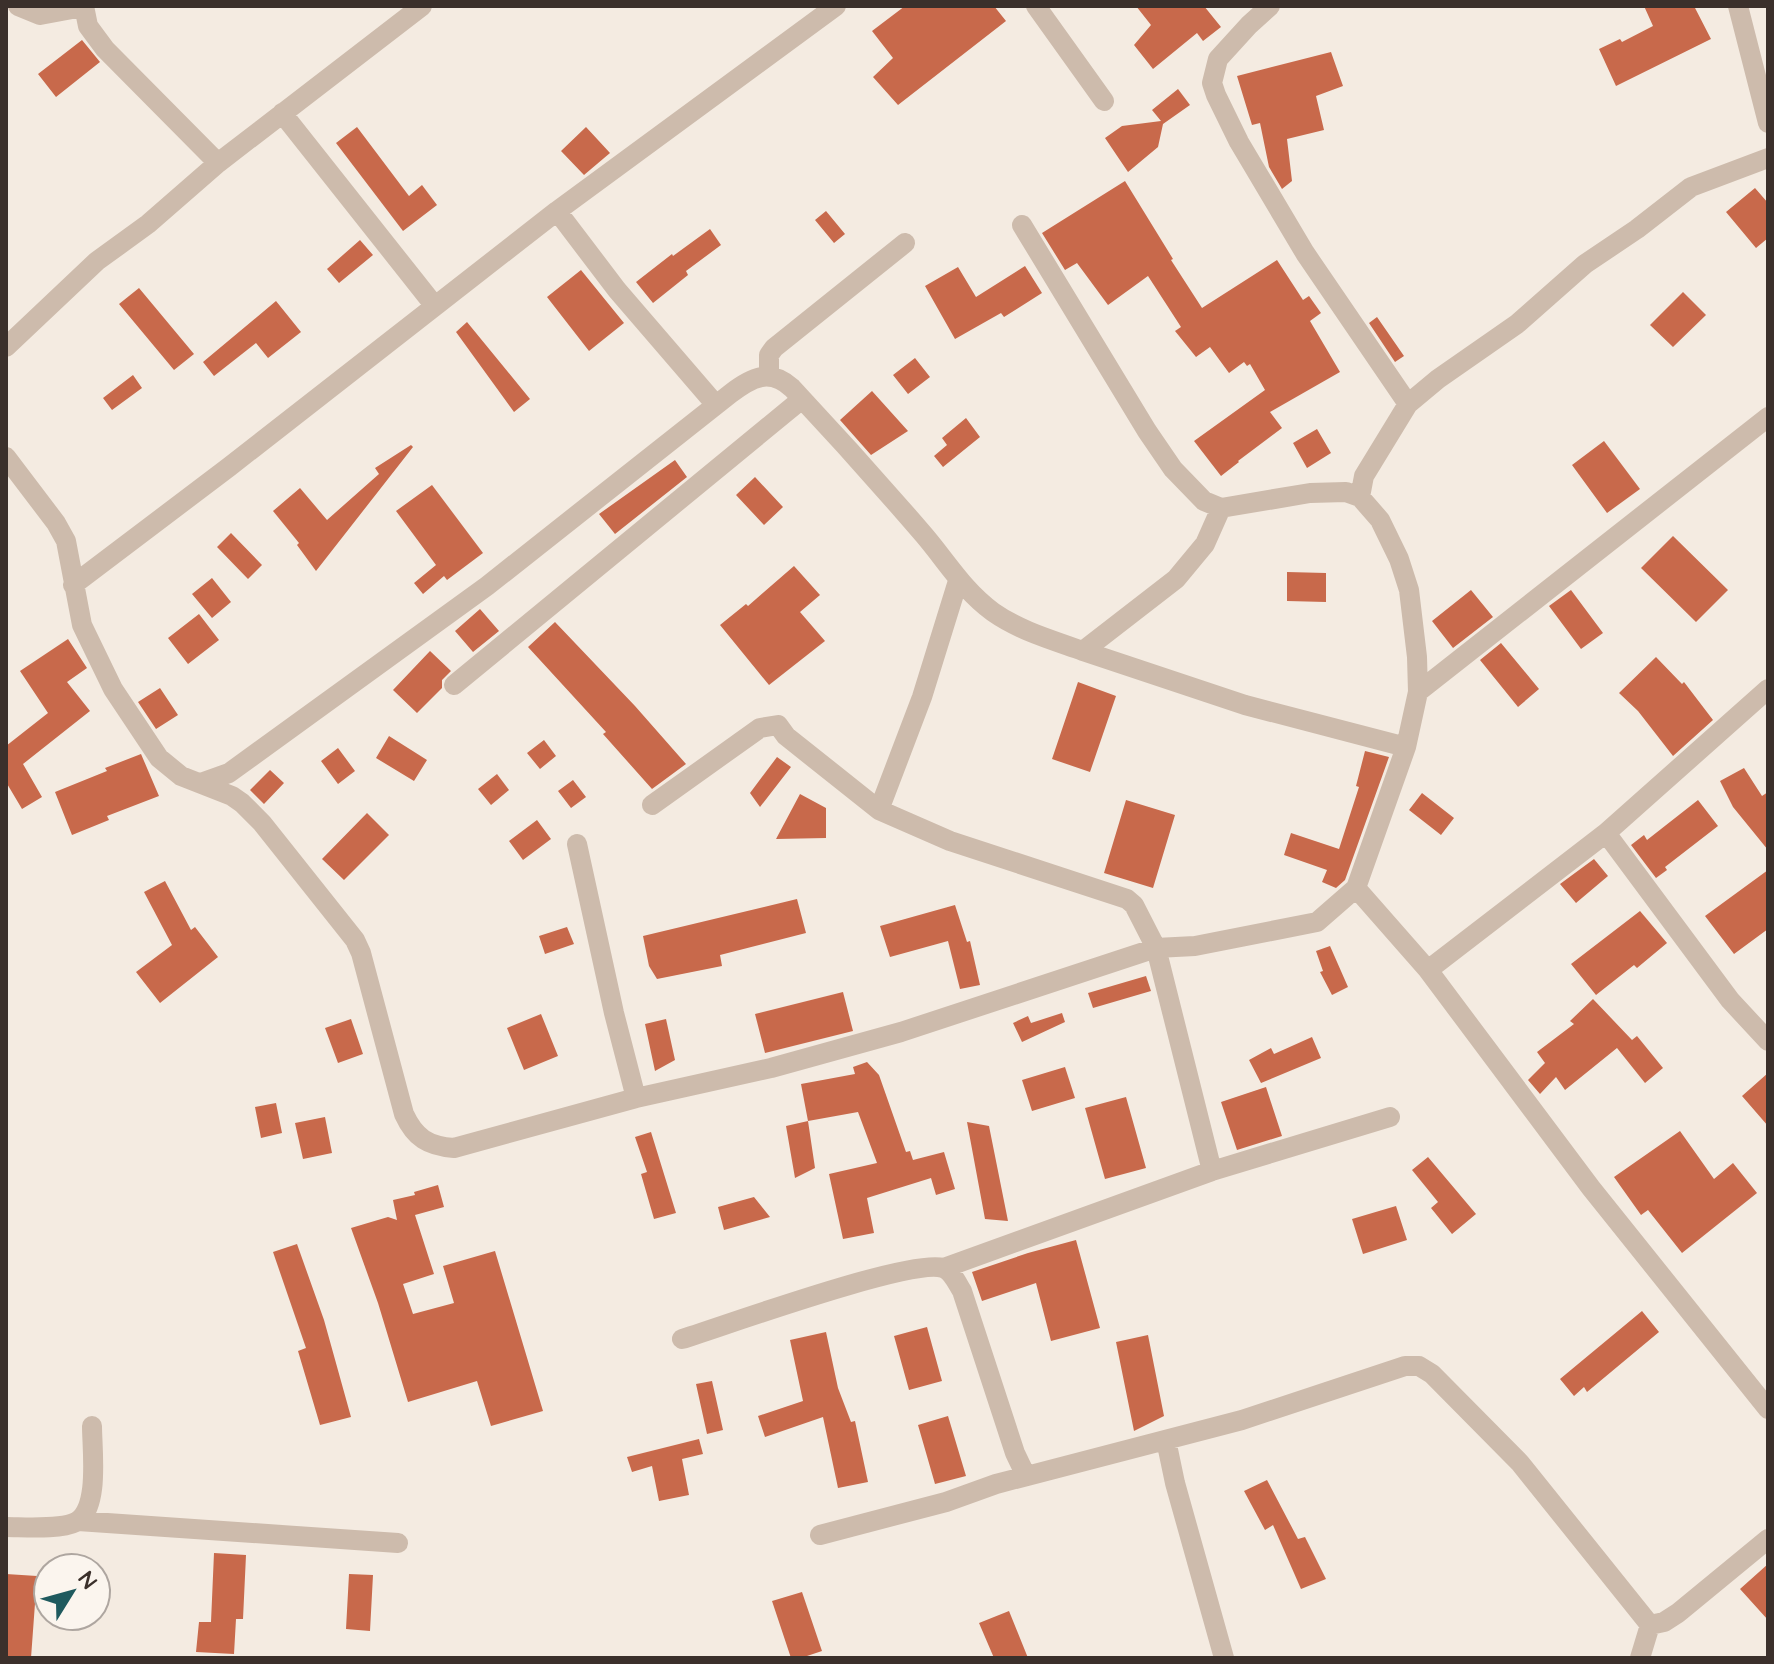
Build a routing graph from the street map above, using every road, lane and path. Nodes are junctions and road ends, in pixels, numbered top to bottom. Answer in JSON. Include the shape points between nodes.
{"nodes":[{"id":1,"x":18,"y":6,"type":"edge"},
{"id":2,"x":422,"y":6,"type":"edge"},
{"id":3,"x":836,"y":6,"type":"edge"},
{"id":4,"x":1036,"y":6,"type":"edge"},
{"id":5,"x":1270,"y":6,"type":"edge"},
{"id":6,"x":1738,"y":6,"type":"edge"},
{"id":7,"x":84,"y":7,"type":"edge"},
{"id":8,"x":1104,"y":101,"type":"dead end"},
{"id":9,"x":282,"y":113,"type":"junction"},
{"id":10,"x":1768,"y":123,"type":"edge"},
{"id":11,"x":1768,"y":158,"type":"edge"},
{"id":12,"x":218,"y":163,"type":"junction"},
{"id":13,"x":557,"y":211,"type":"junction"},
{"id":14,"x":1022,"y":225,"type":"dead end"},
{"id":15,"x":905,"y":243,"type":"dead end"},
{"id":16,"x":434,"y":305,"type":"junction"},
{"id":17,"x":6,"y":347,"type":"edge"},
{"id":18,"x":769,"y":376,"type":"junction"},
{"id":19,"x":802,"y":399,"type":"junction"},
{"id":20,"x":1408,"y":404,"type":"junction"},
{"id":21,"x":716,"y":405,"type":"junction"},
{"id":22,"x":1768,"y":417,"type":"edge"},
{"id":23,"x":6,"y":457,"type":"edge"},
{"id":24,"x":1360,"y":497,"type":"junction"},
{"id":25,"x":1221,"y":508,"type":"junction"},
{"id":26,"x":958,"y":581,"type":"junction"},
{"id":27,"x":73,"y":585,"type":"junction"},
{"id":28,"x":1083,"y":651,"type":"junction"},
{"id":29,"x":454,"y":685,"type":"dead end"},
{"id":30,"x":1768,"y":689,"type":"edge"},
{"id":31,"x":1418,"y":692,"type":"junction"},
{"id":32,"x":1406,"y":747,"type":"junction"},
{"id":33,"x":229,"y":773,"type":"junction"},
{"id":34,"x":201,"y":783,"type":"junction"},
{"id":35,"x":232,"y":796,"type":"junction"},
{"id":36,"x":652,"y":805,"type":"dead end"},
{"id":37,"x":879,"y":810,"type":"junction"},
{"id":38,"x":1606,"y":833,"type":"junction"},
{"id":39,"x":577,"y":844,"type":"dead end"},
{"id":40,"x":1356,"y":888,"type":"junction"},
{"id":41,"x":1156,"y":948,"type":"junction"},
{"id":42,"x":1428,"y":970,"type":"junction"},
{"id":43,"x":1768,"y":1041,"type":"edge"},
{"id":44,"x":636,"y":1098,"type":"junction"},
{"id":45,"x":1390,"y":1117,"type":"dead end"},
{"id":46,"x":1212,"y":1171,"type":"junction"},
{"id":47,"x":944,"y":1268,"type":"junction"},
{"id":48,"x":682,"y":1339,"type":"dead end"},
{"id":49,"x":1768,"y":1409,"type":"edge"},
{"id":50,"x":92,"y":1426,"type":"dead end"},
{"id":51,"x":1166,"y":1440,"type":"junction"},
{"id":52,"x":1026,"y":1476,"type":"junction"},
{"id":53,"x":78,"y":1521,"type":"junction"},
{"id":54,"x":6,"y":1527,"type":"edge"},
{"id":55,"x":820,"y":1535,"type":"dead end"},
{"id":56,"x":1768,"y":1539,"type":"edge"},
{"id":57,"x":398,"y":1543,"type":"dead end"},
{"id":58,"x":1650,"y":1625,"type":"junction"},
{"id":59,"x":1224,"y":1658,"type":"edge"},
{"id":60,"x":1640,"y":1658,"type":"edge"}],
"edges":[{"from":1,"to":7,"type":"street","via":[[40,15]]},
{"from":2,"to":9,"type":"street"},
{"from":3,"to":13,"type":"street"},
{"from":4,"to":8,"type":"street"},
{"from":5,"to":20,"type":"street","via":[[1218,59],[1212,83],[1216,95],[1305,253]]},
{"from":6,"to":10,"type":"street"},
{"from":7,"to":12,"type":"street","via":[[88,26],[105,49]]},
{"from":9,"to":12,"type":"street"},
{"from":9,"to":16,"type":"street"},
{"from":11,"to":20,"type":"street","via":[[1691,187]]},
{"from":12,"to":17,"type":"street","via":[[97,261]]},
{"from":13,"to":16,"type":"street"},
{"from":13,"to":21,"type":"street"},
{"from":14,"to":25,"type":"street","via":[[1173,469],[1204,501]]},
{"from":15,"to":18,"type":"street","via":[[774,348]]},
{"from":16,"to":27,"type":"street"},
{"from":18,"to":19,"type":"street","via":[[782,379]]},
{"from":18,"to":21,"type":"street","via":[[743,384]]},
{"from":19,"to":26,"type":"street","via":[[944,558]]},
{"from":19,"to":29,"type":"street"},
{"from":20,"to":24,"type":"street","via":[[1364,476]]},
{"from":21,"to":33,"type":"street","via":[[487,586]]},
{"from":22,"to":31,"type":"street"},
{"from":23,"to":27,"type":"street","via":[[66,541]]},
{"from":24,"to":25,"type":"street","via":[[1310,493]]},
{"from":24,"to":31,"type":"street","via":[[1380,520],[1409,590]]},
{"from":25,"to":28,"type":"street","via":[[1205,544],[1176,579]]},
{"from":26,"to":28,"type":"street","via":[[1010,623]]},
{"from":26,"to":37,"type":"street"},
{"from":27,"to":34,"type":"street","via":[[82,625],[113,689],[169,768]]},
{"from":28,"to":32,"type":"street","via":[[1245,705]]},
{"from":30,"to":38,"type":"street"},
{"from":31,"to":32,"type":"street"},
{"from":32,"to":40,"type":"street"},
{"from":33,"to":34,"type":"street"},
{"from":33,"to":35,"type":"street"},
{"from":34,"to":35,"type":"street"},
{"from":35,"to":44,"type":"street","via":[[262,823],[355,940],[404,1114],[423,1141],[454,1148]]},
{"from":36,"to":37,"type":"street","via":[[760,728],[778,725]]},
{"from":37,"to":41,"type":"street","via":[[950,841],[1127,899]]},
{"from":38,"to":42,"type":"street"},
{"from":38,"to":43,"type":"street","via":[[1730,1000]]},
{"from":39,"to":44,"type":"street"},
{"from":40,"to":41,"type":"street","via":[[1317,922],[1195,946]]},
{"from":40,"to":42,"type":"street"},
{"from":41,"to":44,"type":"street","via":[[901,1032]]},
{"from":41,"to":46,"type":"street"},
{"from":42,"to":49,"type":"street","via":[[1591,1188]]},
{"from":45,"to":46,"type":"street"},
{"from":46,"to":47,"type":"street"},
{"from":47,"to":48,"type":"street","via":[[875,1277]]},
{"from":47,"to":52,"type":"street","via":[[962,1291]]},
{"from":50,"to":53,"type":"street","via":[[92,1499]]},
{"from":51,"to":52,"type":"street"},
{"from":51,"to":58,"type":"street","via":[[1419,1366],[1520,1463]]},
{"from":51,"to":59,"type":"street"},
{"from":52,"to":55,"type":"street"},
{"from":53,"to":54,"type":"street"},
{"from":53,"to":57,"type":"street"},
{"from":56,"to":58,"type":"street","via":[[1678,1613]]},
{"from":58,"to":60,"type":"street"}]}
